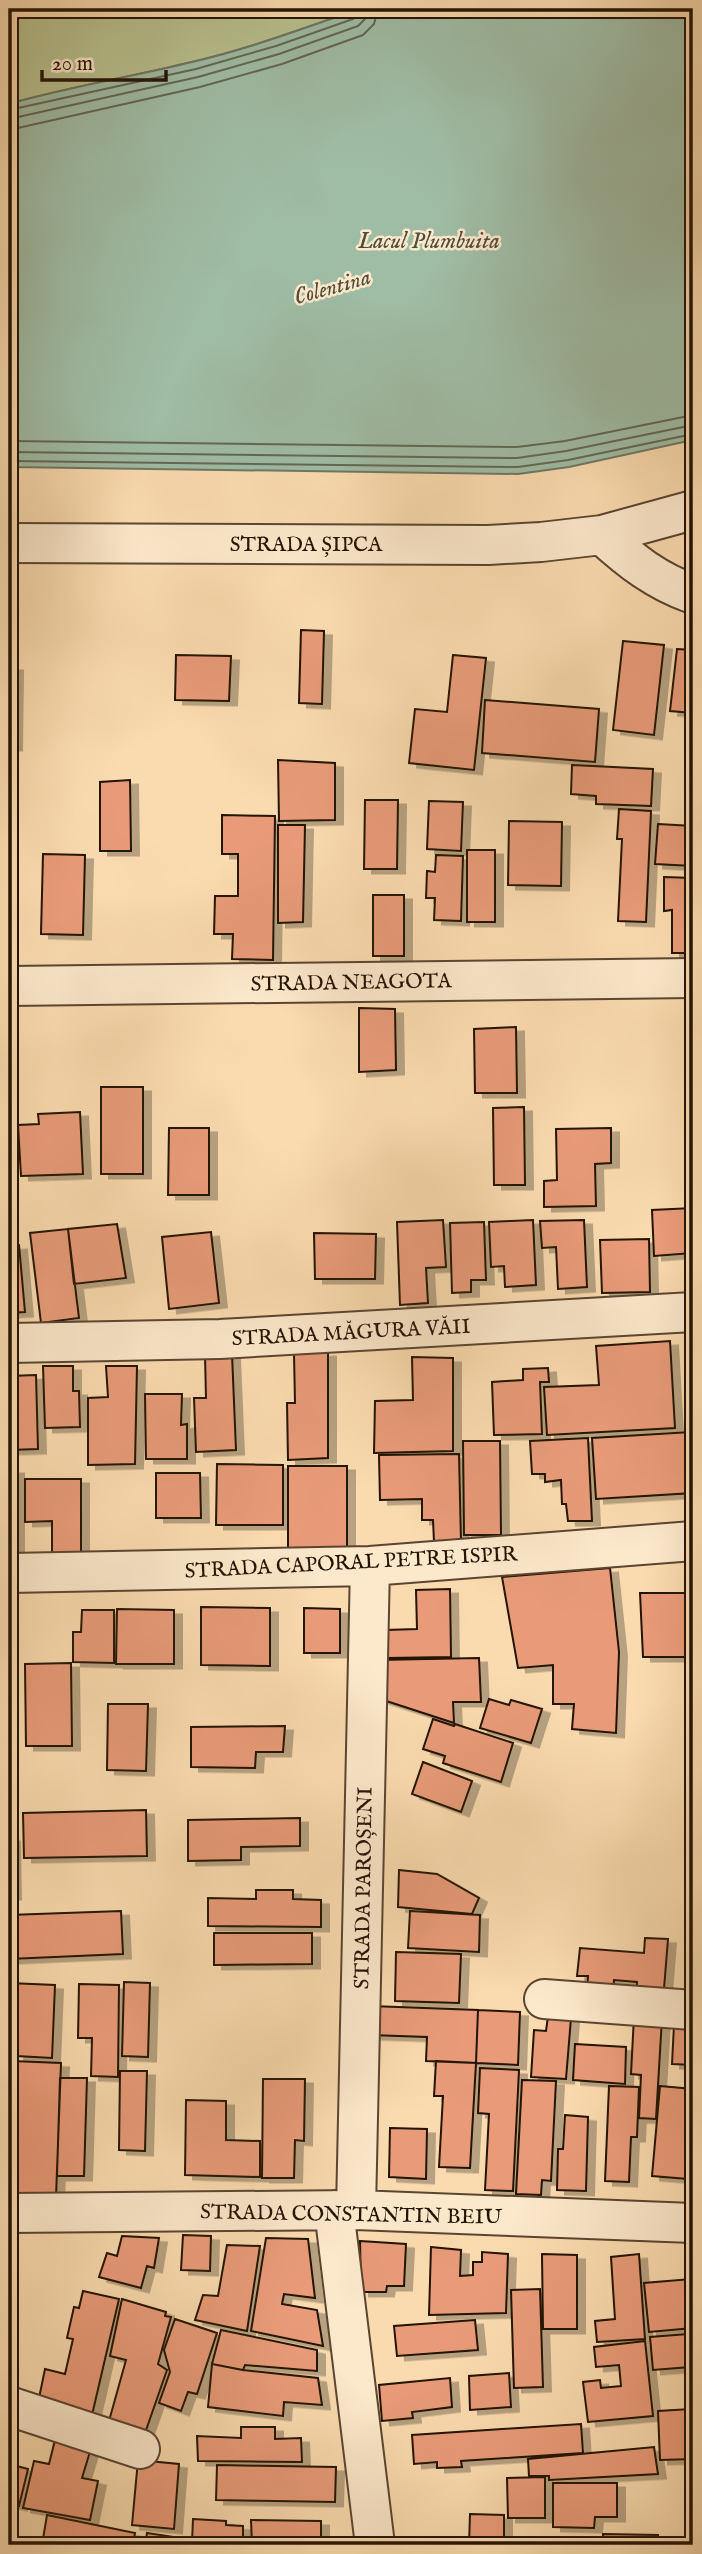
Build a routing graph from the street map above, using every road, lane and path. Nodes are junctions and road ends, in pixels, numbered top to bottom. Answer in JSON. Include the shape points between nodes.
{"nodes":[{"id":1,"x":693,"y":510,"type":"edge"},
{"id":2,"x":602,"y":535,"type":"junction"},
{"id":3,"x":9,"y":542,"type":"edge"},
{"id":4,"x":693,"y":594,"type":"edge"},
{"id":5,"x":693,"y":978,"type":"edge"},
{"id":6,"x":9,"y":986,"type":"edge"},
{"id":7,"x":693,"y":1312,"type":"edge"},
{"id":8,"x":9,"y":1343,"type":"edge"},
{"id":9,"x":693,"y":1541,"type":"edge"},
{"id":10,"x":370,"y":1566,"type":"junction"},
{"id":11,"x":9,"y":1573,"type":"edge"},
{"id":12,"x":544,"y":1999,"type":"dead end"},
{"id":13,"x":693,"y":2010,"type":"edge"},
{"id":14,"x":345,"y":2210,"type":"junction"},
{"id":15,"x":9,"y":2213,"type":"edge"},
{"id":16,"x":693,"y":2223,"type":"edge"},
{"id":17,"x":9,"y":2406,"type":"edge"},
{"id":18,"x":140,"y":2449,"type":"dead end"},
{"id":19,"x":375,"y":2545,"type":"edge"}],
"edges":[{"from":1,"to":2,"type":"street","name":"STRADA ȘIPCA"},
{"from":2,"to":3,"type":"street","name":"STRADA ȘIPCA","via":[[488,545]]},
{"from":2,"to":4,"type":"street","via":[[635,565]]},
{"from":5,"to":6,"type":"street","name":"STRADA NEAGOTA"},
{"from":7,"to":8,"type":"street","name":"STRADA MĂGURA VĂII","via":[[220,1339]]},
{"from":9,"to":10,"type":"street","name":"STRADA CAPORAL PETRE ISPIR"},
{"from":10,"to":11,"type":"street","name":"STRADA CAPORAL PETRE ISPIR"},
{"from":10,"to":14,"type":"street","name":"STRADA PAROȘENI"},
{"from":12,"to":13,"type":"street"},
{"from":14,"to":15,"type":"street","name":"STRADA CONSTANTIN BEIU"},
{"from":14,"to":16,"type":"street","name":"STRADA CONSTANTIN BEIU"},
{"from":14,"to":19,"type":"street","name":"STRADA PAROȘENI"},
{"from":17,"to":18,"type":"street"}]}
